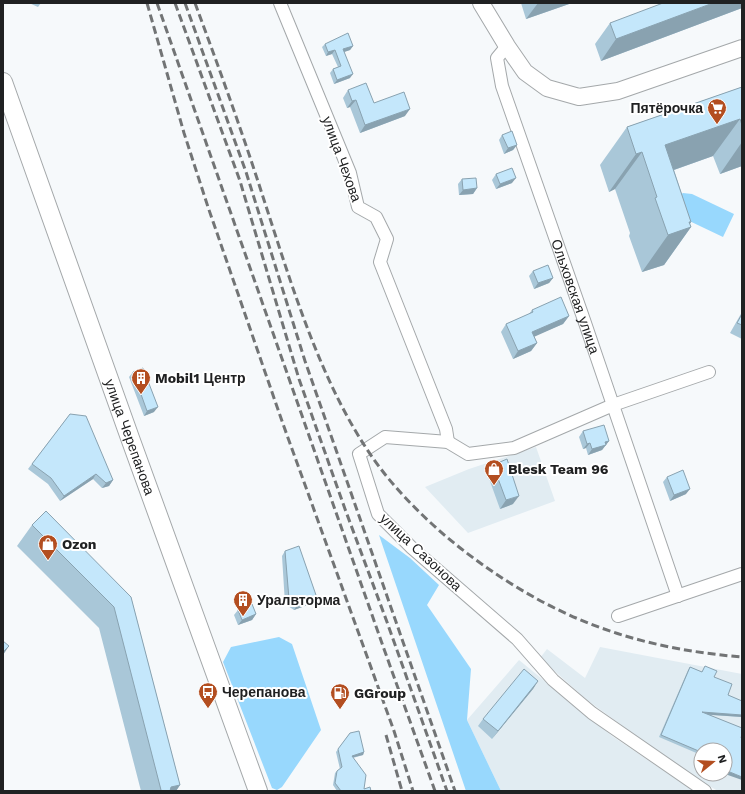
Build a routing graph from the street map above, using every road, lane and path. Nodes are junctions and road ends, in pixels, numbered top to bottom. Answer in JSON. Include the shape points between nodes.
{"nodes":[{"id":1,"x":280,"y":3,"type":"edge"},
{"id":2,"x":481,"y":3,"type":"edge"},
{"id":3,"x":507,"y":46,"type":"junction"},
{"id":4,"x":742,"y":48,"type":"edge"},
{"id":5,"x":3,"y":82,"type":"edge"},
{"id":6,"x":710,"y":372,"type":"dead end"},
{"id":7,"x":613,"y":405,"type":"junction"},
{"id":8,"x":448,"y":442,"type":"junction"},
{"id":9,"x":742,"y":574,"type":"edge"},
{"id":10,"x":678,"y":596,"type":"junction"},
{"id":11,"x":618,"y":616,"type":"dead end"},
{"id":12,"x":258,"y":791,"type":"edge"},
{"id":13,"x":705,"y":791,"type":"edge"}],
"edges":[{"from":1,"to":8,"type":"street","name":"улица Чехова","via":[[350,173],[358,207],[376,217],[387,239],[380,262],[446,429]]},
{"from":2,"to":3,"type":"street"},
{"from":3,"to":4,"type":"street","via":[[525,72],[547,88],[579,97],[618,91]]},
{"from":3,"to":7,"type":"street","name":"Ольховская улица","via":[[497,58],[502,86]]},
{"from":5,"to":12,"type":"main road","name":"улица Черепанова"},
{"from":6,"to":7,"type":"street","name":"улица Сазонова"},
{"from":7,"to":8,"type":"street","name":"улица Сазонова","via":[[514,448],[468,454]]},
{"from":7,"to":10,"type":"street","name":"Ольховская улица"},
{"from":8,"to":13,"type":"street","name":"улица Сазонова","via":[[385,437],[359,454],[378,514],[412,548],[517,639],[553,680],[586,708]]},
{"from":9,"to":10,"type":"street"},
{"from":10,"to":11,"type":"street"}]}
